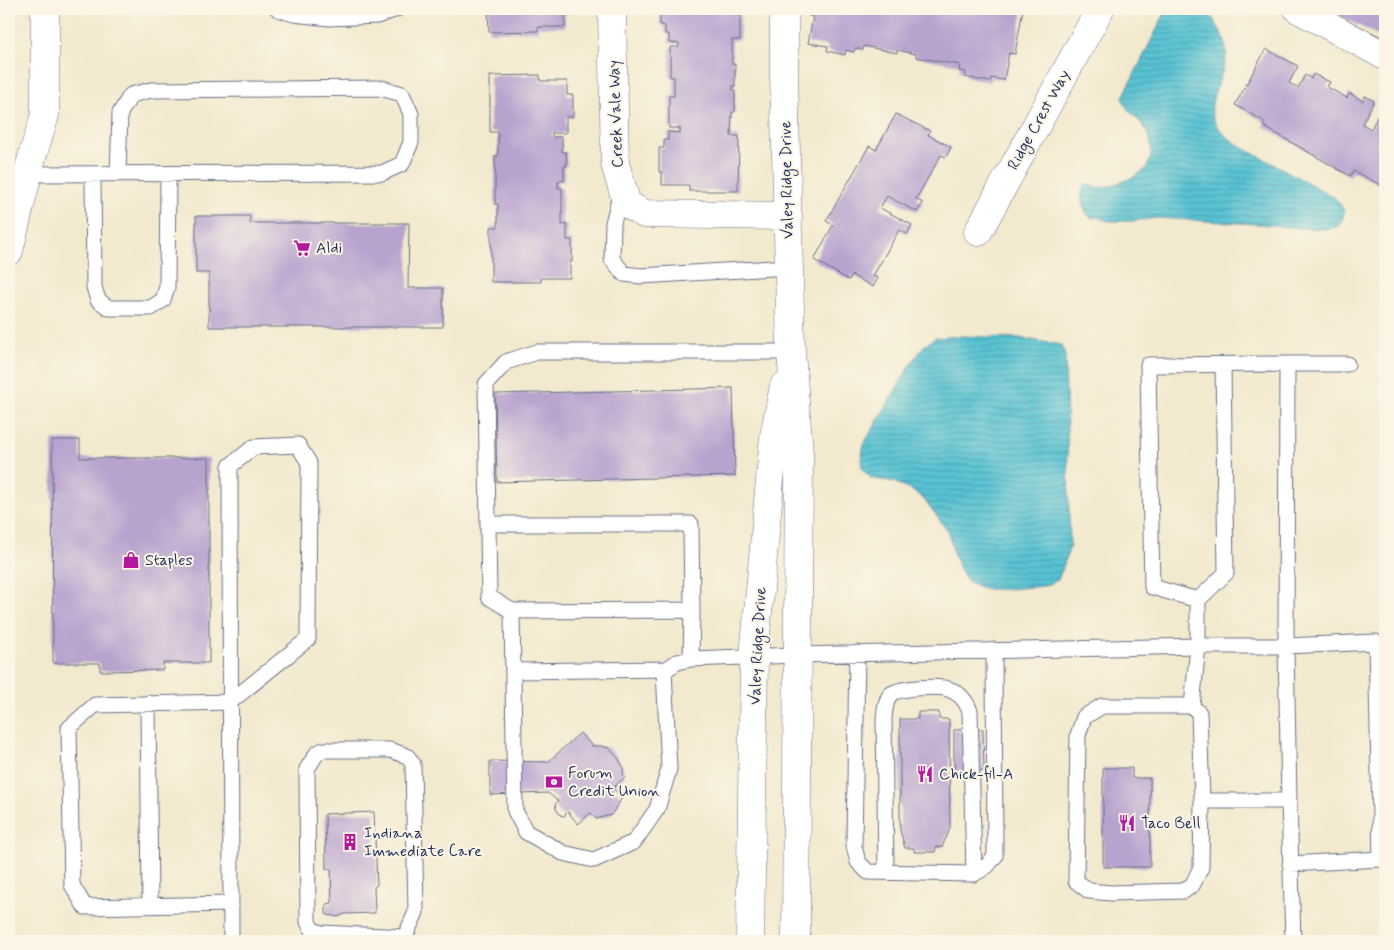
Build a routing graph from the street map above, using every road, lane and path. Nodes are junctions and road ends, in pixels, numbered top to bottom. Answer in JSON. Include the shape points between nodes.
{"nodes":[{"id":1,"x":45,"y":9,"type":"edge"},
{"id":2,"x":278,"y":9,"type":"edge"},
{"id":3,"x":397,"y":9,"type":"edge"},
{"id":4,"x":612,"y":9,"type":"edge"},
{"id":5,"x":786,"y":9,"type":"edge"},
{"id":6,"x":1100,"y":9,"type":"edge"},
{"id":7,"x":1298,"y":9,"type":"edge"},
{"id":8,"x":1385,"y":56,"type":"edge"},
{"id":9,"x":92,"y":174,"type":"junction"},
{"id":10,"x":118,"y":174,"type":"junction"},
{"id":11,"x":168,"y":174,"type":"junction"},
{"id":12,"x":20,"y":185,"type":"edge"},
{"id":13,"x":622,"y":189,"type":"junction"},
{"id":14,"x":788,"y":216,"type":"junction"},
{"id":15,"x":978,"y":232,"type":"dead end"},
{"id":16,"x":9,"y":251,"type":"edge"},
{"id":17,"x":789,"y":267,"type":"junction"},
{"id":18,"x":791,"y":352,"type":"junction"},
{"id":19,"x":1287,"y":364,"type":"junction"},
{"id":20,"x":1347,"y":364,"type":"dead end"},
{"id":21,"x":1223,"y":365,"type":"junction"},
{"id":22,"x":488,"y":524,"type":"junction"},
{"id":23,"x":1198,"y":600,"type":"junction"},
{"id":24,"x":692,"y":610,"type":"junction"},
{"id":25,"x":512,"y":611,"type":"junction"},
{"id":26,"x":1198,"y":646,"type":"junction"},
{"id":27,"x":1286,"y":646,"type":"junction"},
{"id":28,"x":994,"y":650,"type":"junction"},
{"id":29,"x":857,"y":653,"type":"junction"},
{"id":30,"x":797,"y":655,"type":"junction"},
{"id":31,"x":754,"y":656,"type":"junction"},
{"id":32,"x":691,"y":659,"type":"junction"},
{"id":33,"x":666,"y":669,"type":"junction"},
{"id":34,"x":513,"y":671,"type":"junction"},
{"id":35,"x":230,"y":702,"type":"junction"},
{"id":36,"x":148,"y":703,"type":"junction"},
{"id":37,"x":1192,"y":706,"type":"junction"},
{"id":38,"x":1202,"y":800,"type":"junction"},
{"id":39,"x":1288,"y":801,"type":"junction"},
{"id":40,"x":1383,"y":858,"type":"edge"},
{"id":41,"x":1290,"y":864,"type":"junction"},
{"id":42,"x":886,"y":872,"type":"junction"},
{"id":43,"x":974,"y":874,"type":"junction"},
{"id":44,"x":231,"y":904,"type":"junction"},
{"id":45,"x":150,"y":906,"type":"junction"},
{"id":46,"x":405,"y":939,"type":"edge"},
{"id":47,"x":231,"y":941,"type":"edge"},
{"id":48,"x":750,"y":941,"type":"edge"},
{"id":49,"x":796,"y":941,"type":"edge"},
{"id":50,"x":1293,"y":941,"type":"edge"}],
"edges":[{"from":1,"to":12,"type":"street","via":[[45,115]]},
{"from":2,"to":3,"type":"lane","via":[[329,18],[377,16]]},
{"from":4,"to":13,"type":"street","name":"Creek Vale Way","via":[[615,164]]},
{"from":5,"to":14,"type":"street","name":"Valey Ridge Drive"},
{"from":6,"to":15,"type":"street","name":"Ridge Crest Way"},
{"from":7,"to":8,"type":"street"},
{"from":9,"to":10,"type":"lane"},
{"from":9,"to":11,"type":"lane","via":[[94,287],[98,300],[109,308],[151,308],[163,300],[167,287]]},
{"from":9,"to":12,"type":"lane"},
{"from":10,"to":11,"type":"lane"},
{"from":10,"to":11,"type":"lane","via":[[120,113],[131,95],[151,90],[381,88],[402,94],[411,114],[411,142],[402,164],[382,173]]},
{"from":12,"to":16,"type":"street"},
{"from":13,"to":14,"type":"street","name":"Creek Vale Way","via":[[627,204],[644,214]]},
{"from":13,"to":17,"type":"lane","via":[[613,223],[612,259],[624,274],[641,276]]},
{"from":14,"to":17,"type":"street","name":"Valey Ridge Drive"},
{"from":17,"to":18,"type":"street","name":"Valey Ridge Drive"},
{"from":18,"to":22,"type":"lane","via":[[537,352],[506,362],[486,384]]},
{"from":18,"to":30,"type":"street","name":"Valey Ridge Drive","via":[[798,453]]},
{"from":18,"to":31,"type":"street","name":"Valey Ridge Drive","via":[[774,436]]},
{"from":19,"to":20,"type":"lane"},
{"from":19,"to":21,"type":"lane"},
{"from":19,"to":27,"type":"lane"},
{"from":21,"to":23,"type":"lane","via":[[1226,573]]},
{"from":21,"to":23,"type":"lane","via":[[1148,365],[1152,587]]},
{"from":22,"to":24,"type":"lane","via":[[691,524]]},
{"from":22,"to":25,"type":"lane","via":[[489,597]]},
{"from":23,"to":26,"type":"lane"},
{"from":24,"to":25,"type":"lane"},
{"from":24,"to":32,"type":"lane"},
{"from":25,"to":34,"type":"lane"},
{"from":26,"to":27,"type":"lane"},
{"from":26,"to":28,"type":"lane"},
{"from":26,"to":37,"type":"lane"},
{"from":27,"to":39,"type":"lane"},
{"from":27,"to":40,"type":"lane","via":[[1376,642]]},
{"from":28,"to":29,"type":"lane"},
{"from":28,"to":43,"type":"lane","via":[[995,856]]},
{"from":29,"to":30,"type":"lane"},
{"from":29,"to":42,"type":"lane","via":[[854,846],[858,862],[868,872]]},
{"from":30,"to":31,"type":"lane"},
{"from":30,"to":49,"type":"street","name":"Valey Ridge Drive"},
{"from":31,"to":32,"type":"lane"},
{"from":31,"to":48,"type":"street","name":"Valey Ridge Drive"},
{"from":32,"to":33,"type":"lane"},
{"from":33,"to":34,"type":"lane"},
{"from":33,"to":34,"type":"lane","via":[[669,768],[657,809],[634,842],[594,860],[563,854],[526,832],[515,811]]},
{"from":35,"to":35,"type":"lane","via":[[230,466],[254,446],[298,445],[309,463],[308,639]]},
{"from":35,"to":36,"type":"lane"},
{"from":35,"to":44,"type":"lane"},
{"from":36,"to":45,"type":"lane"},
{"from":36,"to":45,"type":"lane","via":[[95,705],[70,728],[72,885],[85,907]]},
{"from":37,"to":38,"type":"lane","via":[[1199,713]]},
{"from":37,"to":38,"type":"lane","via":[[1102,706],[1084,717],[1078,734],[1076,881],[1089,891],[1184,891],[1193,884],[1202,866]]},
{"from":38,"to":39,"type":"lane"},
{"from":39,"to":41,"type":"lane"},
{"from":40,"to":41,"type":"lane"},
{"from":41,"to":50,"type":"lane"},
{"from":42,"to":43,"type":"lane"},
{"from":42,"to":43,"type":"lane","via":[[886,702],[898,690],[916,688],[948,689],[960,695],[970,711]]},
{"from":44,"to":45,"type":"lane"},
{"from":44,"to":47,"type":"lane"},
{"from":46,"to":46,"type":"lane","via":[[416,912],[413,764],[407,756],[390,750],[323,750],[307,768],[308,922],[312,929],[321,933]]}]}
